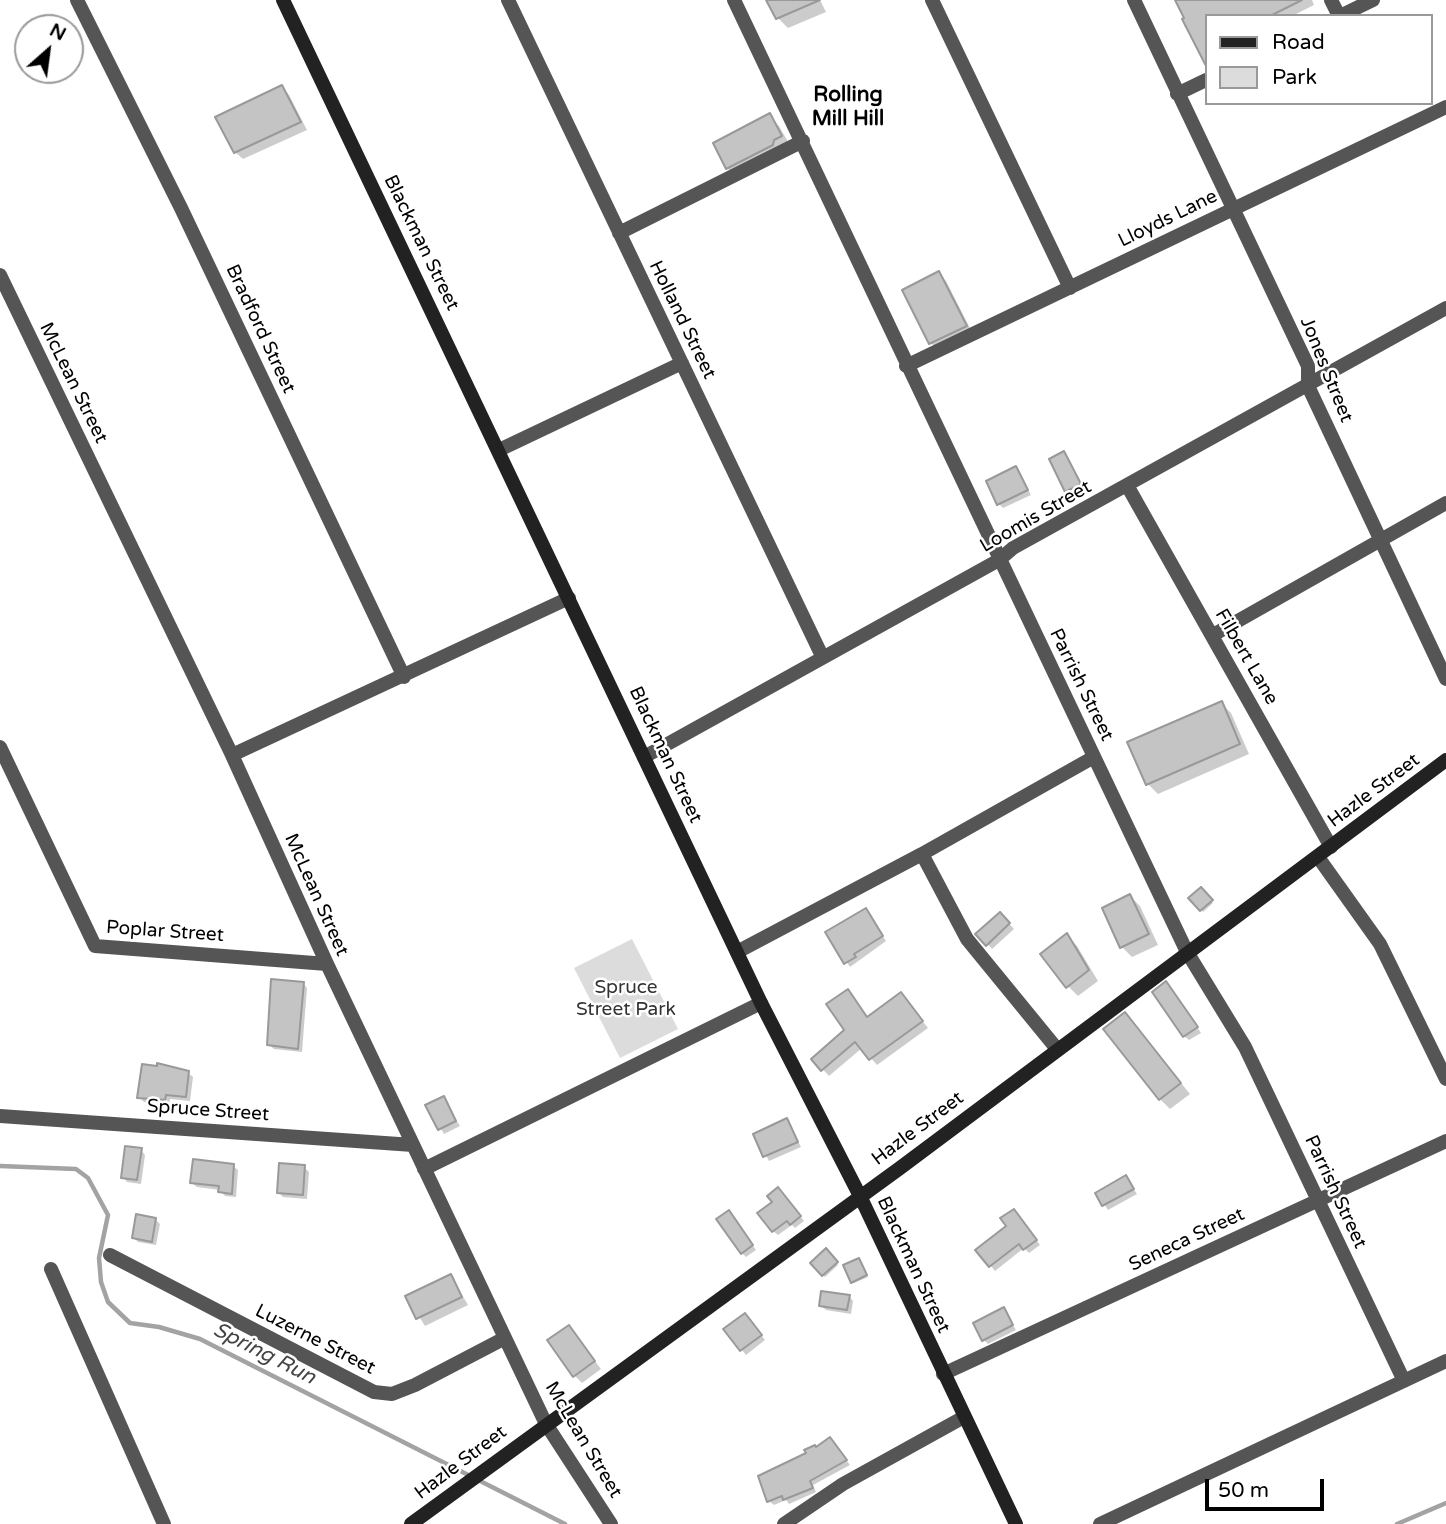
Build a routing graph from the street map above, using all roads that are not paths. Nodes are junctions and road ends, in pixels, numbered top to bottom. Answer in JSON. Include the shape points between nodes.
{"nodes":[{"id":1,"x":77,"y":0,"type":"edge"},
{"id":2,"x":283,"y":0,"type":"edge"},
{"id":3,"x":508,"y":0,"type":"edge"},
{"id":4,"x":734,"y":0,"type":"edge"},
{"id":5,"x":932,"y":0,"type":"edge"},
{"id":6,"x":1134,"y":0,"type":"edge"},
{"id":7,"x":1373,"y":0,"type":"edge"},
{"id":8,"x":1343,"y":14,"type":"edge"},
{"id":9,"x":1204,"y":81,"type":"edge"},
{"id":10,"x":1177,"y":94,"type":"junction"},
{"id":11,"x":1446,"y":107,"type":"edge"},
{"id":12,"x":803,"y":141,"type":"junction"},
{"id":13,"x":1233,"y":210,"type":"junction"},
{"id":14,"x":619,"y":233,"type":"junction"},
{"id":15,"x":0,"y":275,"type":"edge"},
{"id":16,"x":1070,"y":288,"type":"junction"},
{"id":17,"x":1446,"y":309,"type":"edge"},
{"id":18,"x":682,"y":363,"type":"junction"},
{"id":19,"x":906,"y":366,"type":"junction"},
{"id":20,"x":1308,"y":386,"type":"junction"},
{"id":21,"x":499,"y":450,"type":"junction"},
{"id":22,"x":1128,"y":486,"type":"junction"},
{"id":23,"x":1446,"y":503,"type":"edge"},
{"id":24,"x":1381,"y":539,"type":"junction"},
{"id":25,"x":999,"y":560,"type":"junction"},
{"id":26,"x":569,"y":598,"type":"junction"},
{"id":27,"x":1213,"y":635,"type":"junction"},
{"id":28,"x":822,"y":656,"type":"junction"},
{"id":29,"x":404,"y":677,"type":"junction"},
{"id":30,"x":1446,"y":679,"type":"edge"},
{"id":31,"x":0,"y":747,"type":"edge"},
{"id":32,"x":232,"y":755,"type":"junction"},
{"id":33,"x":644,"y":757,"type":"junction"},
{"id":34,"x":1094,"y":757,"type":"junction"},
{"id":35,"x":1446,"y":760,"type":"edge"},
{"id":36,"x":1332,"y":847,"type":"junction"},
{"id":37,"x":922,"y":854,"type":"junction"},
{"id":38,"x":1318,"y":857,"type":"junction"},
{"id":39,"x":737,"y":952,"type":"junction"},
{"id":40,"x":1187,"y":952,"type":"junction"},
{"id":41,"x":327,"y":964,"type":"junction"},
{"id":42,"x":761,"y":1003,"type":"junction"},
{"id":43,"x":1057,"y":1049,"type":"junction"},
{"id":44,"x":1446,"y":1079,"type":"edge"},
{"id":45,"x":0,"y":1116,"type":"edge"},
{"id":46,"x":1446,"y":1141,"type":"edge"},
{"id":47,"x":413,"y":1145,"type":"junction"},
{"id":48,"x":424,"y":1169,"type":"junction"},
{"id":49,"x":860,"y":1196,"type":"junction"},
{"id":50,"x":1318,"y":1200,"type":"junction"},
{"id":51,"x":110,"y":1255,"type":"dead end"},
{"id":52,"x":51,"y":1269,"type":"dead end"},
{"id":53,"x":505,"y":1338,"type":"junction"},
{"id":54,"x":1446,"y":1362,"type":"edge"},
{"id":55,"x":943,"y":1374,"type":"junction"},
{"id":56,"x":1404,"y":1381,"type":"junction"},
{"id":57,"x":964,"y":1417,"type":"junction"},
{"id":58,"x":546,"y":1423,"type":"junction"},
{"id":59,"x":164,"y":1524,"type":"edge"},
{"id":60,"x":411,"y":1524,"type":"edge"},
{"id":61,"x":611,"y":1524,"type":"edge"},
{"id":62,"x":784,"y":1524,"type":"edge"},
{"id":63,"x":1016,"y":1524,"type":"edge"},
{"id":64,"x":1100,"y":1524,"type":"edge"}],
"edges":[{"from":1,"to":29,"type":"street","name":"Bradford Street"},
{"from":2,"to":21,"type":"main road","name":"Blackman Street"},
{"from":3,"to":14,"type":"street","name":"Holland Street"},
{"from":4,"to":12,"type":"street","name":"Parrish Street"},
{"from":5,"to":16,"type":"street"},
{"from":6,"to":10,"type":"street","name":"Jones Street"},
{"from":7,"to":8,"type":"street"},
{"from":9,"to":10,"type":"street"},
{"from":10,"to":13,"type":"street","name":"Jones Street"},
{"from":11,"to":13,"type":"street","name":"Lloyds Lane"},
{"from":12,"to":14,"type":"street"},
{"from":12,"to":19,"type":"street","name":"Parrish Street"},
{"from":13,"to":16,"type":"street","name":"Lloyds Lane"},
{"from":13,"to":20,"type":"street","name":"Jones Street","via":[[1308,366]]},
{"from":14,"to":18,"type":"street","name":"Holland Street"},
{"from":15,"to":32,"type":"street","name":"McLean Street"},
{"from":16,"to":19,"type":"street","name":"Lloyds Lane"},
{"from":17,"to":20,"type":"street","name":"Loomis Street"},
{"from":18,"to":21,"type":"street"},
{"from":18,"to":28,"type":"street","name":"Holland Street"},
{"from":19,"to":25,"type":"street","name":"Parrish Street"},
{"from":20,"to":22,"type":"street","name":"Loomis Street"},
{"from":20,"to":24,"type":"street","name":"Jones Street"},
{"from":21,"to":26,"type":"main road","name":"Blackman Street"},
{"from":22,"to":25,"type":"street","name":"Loomis Street"},
{"from":22,"to":27,"type":"street","name":"Filbert Lane"},
{"from":23,"to":24,"type":"street"},
{"from":24,"to":27,"type":"street"},
{"from":24,"to":30,"type":"street","name":"Jones Street"},
{"from":25,"to":28,"type":"street","name":"Loomis Street"},
{"from":25,"to":34,"type":"street","name":"Parrish Street"},
{"from":26,"to":29,"type":"street"},
{"from":26,"to":33,"type":"main road","name":"Blackman Street"},
{"from":27,"to":36,"type":"street","name":"Filbert Lane"},
{"from":28,"to":33,"type":"street","name":"Loomis Street"},
{"from":29,"to":32,"type":"street"},
{"from":31,"to":41,"type":"street","name":"Poplar Street","via":[[95,946]]},
{"from":32,"to":41,"type":"street","name":"McLean Street"},
{"from":33,"to":39,"type":"main road","name":"Blackman Street"},
{"from":34,"to":37,"type":"street"},
{"from":34,"to":40,"type":"street","name":"Parrish Street"},
{"from":35,"to":36,"type":"main road","name":"Hazle Street"},
{"from":36,"to":38,"type":"main road","name":"Hazle Street"},
{"from":37,"to":39,"type":"street"},
{"from":37,"to":43,"type":"street","via":[[967,939]]},
{"from":38,"to":40,"type":"main road","name":"Hazle Street"},
{"from":38,"to":44,"type":"street","via":[[1380,944]]},
{"from":39,"to":42,"type":"main road","name":"Blackman Street"},
{"from":40,"to":43,"type":"main road","name":"Hazle Street"},
{"from":40,"to":50,"type":"street","name":"Parrish Street","via":[[1245,1047]]},
{"from":41,"to":47,"type":"street","name":"McLean Street"},
{"from":42,"to":48,"type":"street"},
{"from":42,"to":49,"type":"main road","name":"Blackman Street"},
{"from":43,"to":49,"type":"main road","name":"Hazle Street"},
{"from":45,"to":47,"type":"street","name":"Spruce Street"},
{"from":46,"to":50,"type":"street","name":"Seneca Street"},
{"from":47,"to":48,"type":"street","name":"McLean Street"},
{"from":48,"to":53,"type":"street","name":"McLean Street"},
{"from":49,"to":55,"type":"main road","name":"Blackman Street"},
{"from":49,"to":58,"type":"main road","name":"Hazle Street"},
{"from":50,"to":55,"type":"street","name":"Seneca Street"},
{"from":50,"to":56,"type":"street","name":"Parrish Street"},
{"from":51,"to":53,"type":"street","name":"Luzerne Street","via":[[374,1392],[392,1394],[415,1385]]},
{"from":52,"to":59,"type":"street"},
{"from":53,"to":58,"type":"street","name":"McLean Street"},
{"from":54,"to":56,"type":"street"},
{"from":55,"to":57,"type":"main road","name":"Blackman Street"},
{"from":56,"to":64,"type":"street"},
{"from":57,"to":62,"type":"street","via":[[843,1484]]},
{"from":57,"to":63,"type":"main road","name":"Blackman Street"},
{"from":58,"to":60,"type":"main road","name":"Hazle Street"},
{"from":58,"to":61,"type":"street","name":"McLean Street"}]}
